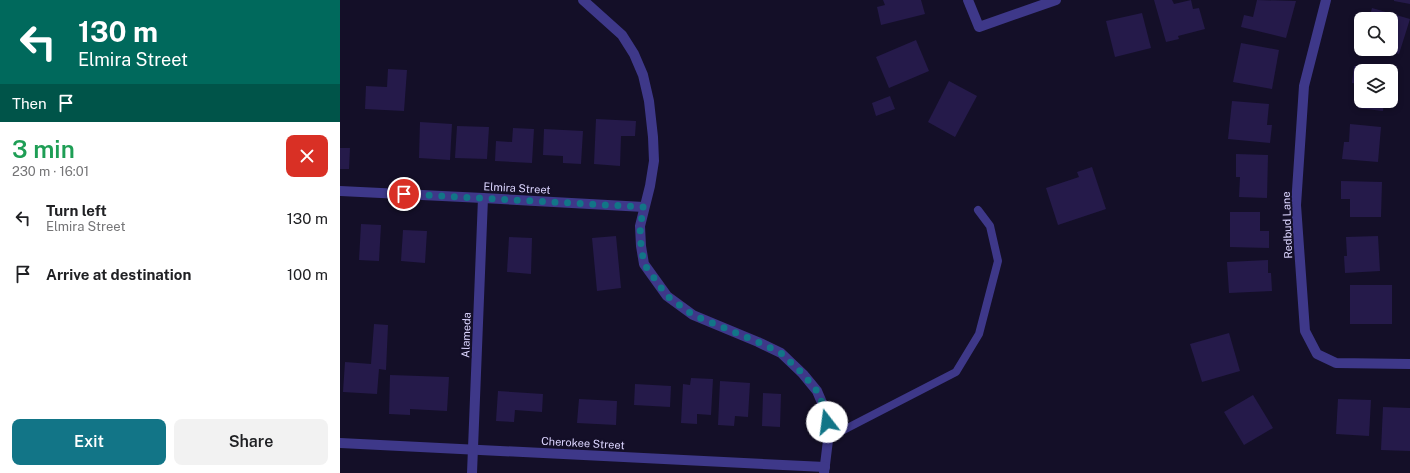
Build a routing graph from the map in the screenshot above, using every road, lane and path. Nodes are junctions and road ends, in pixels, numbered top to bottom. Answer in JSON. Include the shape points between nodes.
{"nodes":[{"id":1,"x":583,"y":0,"type":"edge"},
{"id":2,"x":968,"y":0,"type":"edge"},
{"id":3,"x":1056,"y":0,"type":"edge"},
{"id":4,"x":1326,"y":0,"type":"edge"},
{"id":5,"x":340,"y":191,"type":"edge"},
{"id":6,"x":483,"y":198,"type":"junction"},
{"id":7,"x":644,"y":207,"type":"junction"},
{"id":8,"x":978,"y":210,"type":"dead end"},
{"id":9,"x":1410,"y":364,"type":"edge"},
{"id":10,"x":828,"y":438,"type":"junction"},
{"id":11,"x":340,"y":443,"type":"edge"},
{"id":12,"x":474,"y":450,"type":"junction"},
{"id":13,"x":825,"y":470,"type":"edge"},
{"id":14,"x":472,"y":473,"type":"edge"}],
"edges":[{"from":1,"to":7,"type":"street","via":[[622,35],[643,75],[654,137],[654,161]]},
{"from":2,"to":3,"type":"street","via":[[979,27]]},
{"from":4,"to":9,"type":"street","name":"Redbud Lane","via":[[1304,86],[1296,205],[1305,331],[1317,354],[1336,364]]},
{"from":5,"to":6,"type":"street","name":"Elmira Street"},
{"from":6,"to":7,"type":"street","name":"Elmira Street"},
{"from":6,"to":12,"type":"street","name":"Alameda"},
{"from":7,"to":10,"type":"street","via":[[640,226],[644,264],[667,296],[693,315],[781,353],[817,391],[826,412]]},
{"from":8,"to":10,"type":"lane","via":[[990,226],[998,261],[979,334],[956,372]]},
{"from":10,"to":13,"type":"street"},
{"from":11,"to":12,"type":"street","name":"Cherokee Street"},
{"from":12,"to":13,"type":"street","name":"Cherokee Street"},
{"from":12,"to":14,"type":"street","name":"Alameda"}]}
